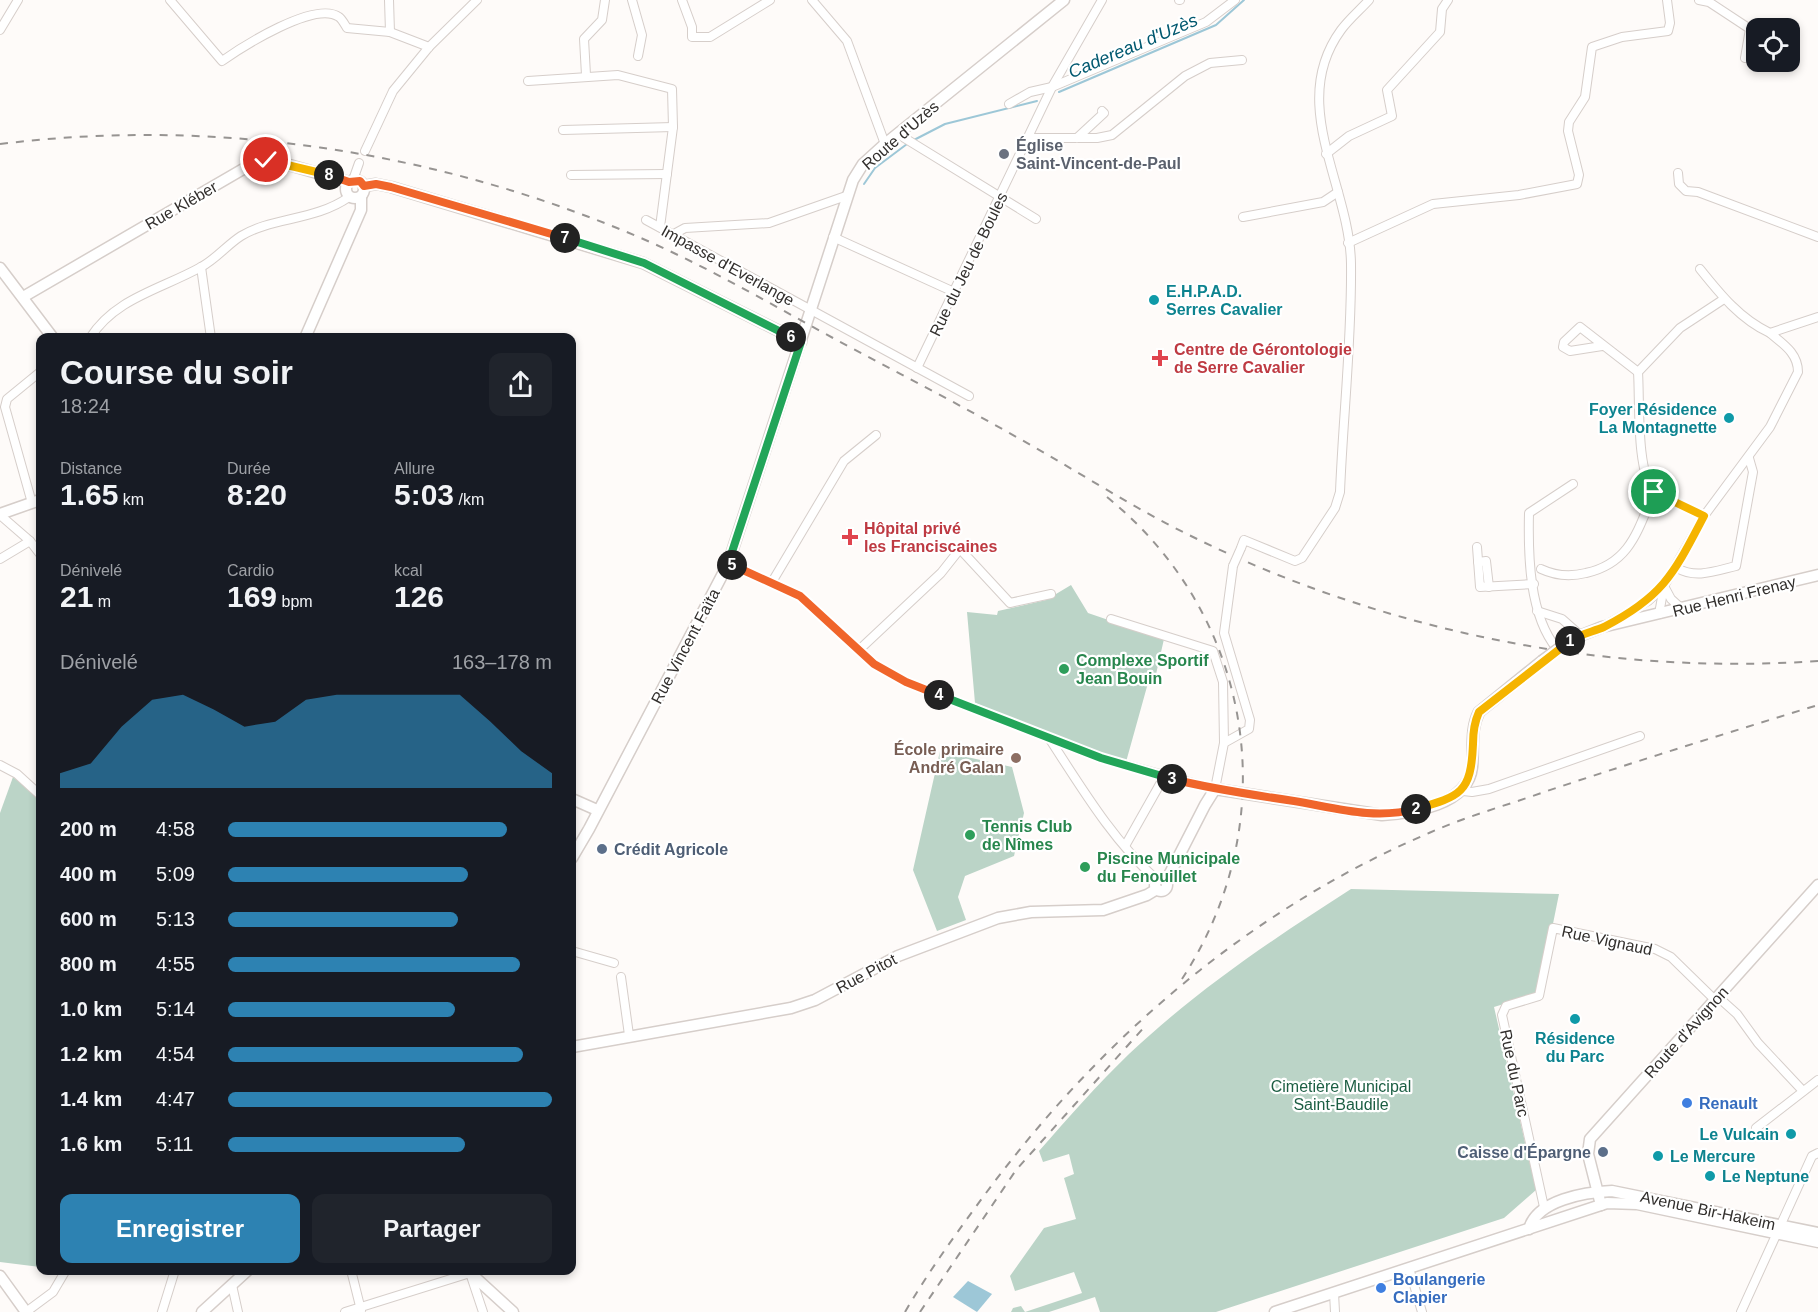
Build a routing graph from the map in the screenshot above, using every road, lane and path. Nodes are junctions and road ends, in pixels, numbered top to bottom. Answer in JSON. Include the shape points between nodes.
{"nodes":[{"id":1,"x":18,"y":0,"type":"edge"},
{"id":2,"x":170,"y":0,"type":"edge"},
{"id":3,"x":389,"y":0,"type":"edge"},
{"id":4,"x":477,"y":0,"type":"edge"},
{"id":5,"x":605,"y":0,"type":"edge"},
{"id":6,"x":632,"y":0,"type":"edge"},
{"id":7,"x":682,"y":0,"type":"edge"},
{"id":8,"x":770,"y":0,"type":"edge"},
{"id":9,"x":812,"y":0,"type":"edge"},
{"id":10,"x":1064,"y":0,"type":"edge"},
{"id":11,"x":1102,"y":0,"type":"edge"},
{"id":12,"x":1235,"y":0,"type":"edge"},
{"id":13,"x":1370,"y":0,"type":"edge"},
{"id":14,"x":1448,"y":0,"type":"edge"},
{"id":15,"x":1667,"y":0,"type":"edge"},
{"id":16,"x":1699,"y":0,"type":"edge"},
{"id":17,"x":0,"y":30,"type":"edge"},
{"id":18,"x":390,"y":32,"type":"junction"},
{"id":19,"x":429,"y":47,"type":"junction"},
{"id":20,"x":638,"y":56,"type":"dead end"},
{"id":21,"x":1745,"y":58,"type":"dead end"},
{"id":22,"x":1242,"y":60,"type":"dead end"},
{"id":23,"x":586,"y":75,"type":"junction"},
{"id":24,"x":528,"y":81,"type":"dead end"},
{"id":25,"x":1052,"y":87,"type":"junction"},
{"id":26,"x":1009,"y":104,"type":"dead end"},
{"id":27,"x":1102,"y":111,"type":"dead end"},
{"id":28,"x":673,"y":127,"type":"junction"},
{"id":29,"x":563,"y":130,"type":"dead end"},
{"id":30,"x":898,"y":134,"type":"junction"},
{"id":31,"x":1029,"y":138,"type":"junction"},
{"id":32,"x":1077,"y":138,"type":"junction"},
{"id":33,"x":885,"y":144,"type":"junction"},
{"id":34,"x":365,"y":151,"type":"dead end"},
{"id":35,"x":1326,"y":154,"type":"junction"},
{"id":36,"x":359,"y":163,"type":"dead end"},
{"id":37,"x":1678,"y":173,"type":"dead end"},
{"id":38,"x":667,"y":174,"type":"junction"},
{"id":39,"x":572,"y":175,"type":"dead end"},
{"id":40,"x":351,"y":181,"type":"junction"},
{"id":41,"x":364,"y":186,"type":"junction"},
{"id":42,"x":1338,"y":192,"type":"junction"},
{"id":43,"x":846,"y":196,"type":"junction"},
{"id":44,"x":349,"y":197,"type":"junction"},
{"id":45,"x":361,"y":197,"type":"junction"},
{"id":46,"x":999,"y":199,"type":"junction"},
{"id":47,"x":1243,"y":217,"type":"dead end"},
{"id":48,"x":1036,"y":219,"type":"dead end"},
{"id":49,"x":646,"y":220,"type":"dead end"},
{"id":50,"x":660,"y":227,"type":"junction"},
{"id":51,"x":674,"y":234,"type":"junction"},
{"id":52,"x":833,"y":237,"type":"junction"},
{"id":53,"x":1818,"y":237,"type":"edge"},
{"id":54,"x":1348,"y":243,"type":"junction"},
{"id":55,"x":201,"y":267,"type":"junction"},
{"id":56,"x":0,"y":268,"type":"edge"},
{"id":57,"x":1700,"y":269,"type":"dead end"},
{"id":58,"x":954,"y":292,"type":"junction"},
{"id":59,"x":23,"y":297,"type":"junction"},
{"id":60,"x":1724,"y":299,"type":"junction"},
{"id":61,"x":809,"y":315,"type":"junction"},
{"id":62,"x":1818,"y":317,"type":"edge"},
{"id":63,"x":49,"y":333,"type":"edge"},
{"id":64,"x":94,"y":333,"type":"edge"},
{"id":65,"x":210,"y":333,"type":"edge"},
{"id":66,"x":307,"y":333,"type":"edge"},
{"id":67,"x":1770,"y":333,"type":"junction"},
{"id":68,"x":801,"y":342,"type":"junction"},
{"id":69,"x":1602,"y":346,"type":"junction"},
{"id":70,"x":916,"y":368,"type":"junction"},
{"id":71,"x":1638,"y":372,"type":"junction"},
{"id":72,"x":36,"y":375,"type":"edge"},
{"id":73,"x":969,"y":396,"type":"dead end"},
{"id":74,"x":876,"y":435,"type":"dead end"},
{"id":75,"x":1749,"y":458,"type":"junction"},
{"id":76,"x":1573,"y":483,"type":"dead end"},
{"id":77,"x":1654,"y":492,"type":"junction"},
{"id":78,"x":36,"y":502,"type":"edge"},
{"id":79,"x":0,"y":514,"type":"edge"},
{"id":80,"x":1704,"y":516,"type":"junction"},
{"id":81,"x":30,"y":541,"type":"junction"},
{"id":82,"x":1477,"y":548,"type":"dead end"},
{"id":83,"x":36,"y":549,"type":"edge"},
{"id":84,"x":0,"y":559,"type":"edge"},
{"id":85,"x":728,"y":564,"type":"junction"},
{"id":86,"x":1677,"y":568,"type":"junction"},
{"id":87,"x":1541,"y":569,"type":"dead end"},
{"id":88,"x":1818,"y":575,"type":"edge"},
{"id":89,"x":772,"y":582,"type":"junction"},
{"id":90,"x":1534,"y":584,"type":"junction"},
{"id":91,"x":1664,"y":586,"type":"junction"},
{"id":92,"x":1051,"y":594,"type":"dead end"},
{"id":93,"x":1648,"y":601,"type":"junction"},
{"id":94,"x":1683,"y":609,"type":"junction"},
{"id":95,"x":1537,"y":612,"type":"junction"},
{"id":96,"x":1654,"y":615,"type":"junction"},
{"id":97,"x":1554,"y":617,"type":"junction"},
{"id":98,"x":1111,"y":619,"type":"dead end"},
{"id":99,"x":1602,"y":627,"type":"junction"},
{"id":100,"x":1544,"y":630,"type":"junction"},
{"id":101,"x":1575,"y":637,"type":"junction"},
{"id":102,"x":1554,"y":645,"type":"junction"},
{"id":103,"x":861,"y":649,"type":"junction"},
{"id":104,"x":1640,"y":736,"type":"dead end"},
{"id":105,"x":1048,"y":737,"type":"junction"},
{"id":106,"x":1224,"y":743,"type":"junction"},
{"id":107,"x":0,"y":765,"type":"edge"},
{"id":108,"x":1164,"y":777,"type":"junction"},
{"id":109,"x":1215,"y":789,"type":"junction"},
{"id":110,"x":1463,"y":790,"type":"junction"},
{"id":111,"x":36,"y":791,"type":"edge"},
{"id":112,"x":576,"y":801,"type":"edge"},
{"id":113,"x":597,"y":810,"type":"junction"},
{"id":114,"x":1125,"y":846,"type":"junction"},
{"id":115,"x":576,"y":850,"type":"edge"},
{"id":116,"x":1160,"y":883,"type":"junction"},
{"id":117,"x":1818,"y":885,"type":"edge"},
{"id":118,"x":1553,"y":928,"type":"joint"},
{"id":119,"x":576,"y":952,"type":"edge"},
{"id":120,"x":614,"y":963,"type":"dead end"},
{"id":121,"x":621,"y":977,"type":"dead end"},
{"id":122,"x":1716,"y":998,"type":"junction"},
{"id":123,"x":629,"y":1035,"type":"junction"},
{"id":124,"x":576,"y":1046,"type":"edge"},
{"id":125,"x":1818,"y":1080,"type":"edge"},
{"id":126,"x":1803,"y":1091,"type":"junction"},
{"id":127,"x":1756,"y":1128,"type":"dead end"},
{"id":128,"x":1815,"y":1154,"type":"edge"},
{"id":129,"x":1597,"y":1191,"type":"junction"},
{"id":130,"x":1601,"y":1205,"type":"junction"},
{"id":131,"x":1544,"y":1208,"type":"junction"},
{"id":132,"x":1529,"y":1229,"type":"junction"},
{"id":133,"x":1778,"y":1230,"type":"junction"},
{"id":134,"x":1817,"y":1232,"type":"edge"},
{"id":135,"x":1409,"y":1268,"type":"junction"},
{"id":136,"x":63,"y":1275,"type":"edge"},
{"id":137,"x":173,"y":1275,"type":"edge"},
{"id":138,"x":240,"y":1275,"type":"edge"},
{"id":139,"x":352,"y":1275,"type":"edge"},
{"id":140,"x":460,"y":1275,"type":"edge"},
{"id":141,"x":469,"y":1275,"type":"edge"},
{"id":142,"x":471,"y":1275,"type":"edge"},
{"id":143,"x":0,"y":1276,"type":"edge"},
{"id":144,"x":232,"y":1285,"type":"junction"},
{"id":145,"x":1334,"y":1293,"type":"junction"},
{"id":146,"x":362,"y":1310,"type":"edge"},
{"id":147,"x":26,"y":1312,"type":"edge"},
{"id":148,"x":162,"y":1312,"type":"edge"},
{"id":149,"x":202,"y":1312,"type":"edge"},
{"id":150,"x":238,"y":1312,"type":"edge"},
{"id":151,"x":345,"y":1312,"type":"edge"},
{"id":152,"x":483,"y":1312,"type":"edge"},
{"id":153,"x":513,"y":1312,"type":"edge"},
{"id":154,"x":1275,"y":1312,"type":"edge"},
{"id":155,"x":1335,"y":1312,"type":"edge"},
{"id":156,"x":1422,"y":1312,"type":"edge"},
{"id":157,"x":1741,"y":1312,"type":"edge"}],
"edges":[{"from":1,"to":17,"type":"street"},
{"from":2,"to":18,"type":"street","via":[[222,61],[293,22],[324,13],[338,16],[348,28]]},
{"from":3,"to":18,"type":"street"},
{"from":4,"to":19,"type":"street"},
{"from":5,"to":23,"type":"street","via":[[602,20],[584,39]]},
{"from":6,"to":20,"type":"street","via":[[642,35]]},
{"from":7,"to":8,"type":"street","via":[[692,37],[710,37]]},
{"from":9,"to":33,"type":"street","via":[[846,41]]},
{"from":10,"to":30,"type":"street","name":"Route d'Uzès"},
{"from":11,"to":25,"type":"street","name":"Rue du Jeu de Boules"},
{"from":12,"to":25,"type":"street","via":[[1206,22]]},
{"from":13,"to":35,"type":"street","via":[[1341,30],[1328,53],[1319,87],[1319,118]]},
{"from":14,"to":35,"type":"street","via":[[1442,9],[1440,32],[1387,90],[1392,116],[1349,136]]},
{"from":15,"to":54,"type":"street","via":[[1668,31],[1622,37],[1592,47],[1585,97],[1569,122],[1568,131],[1579,175],[1577,184],[1433,204]]},
{"from":16,"to":21,"type":"street","via":[[1709,2],[1750,29]]},
{"from":18,"to":19,"type":"street"},
{"from":19,"to":34,"type":"street","via":[[388,98]]},
{"from":22,"to":32,"type":"street","via":[[1210,63],[1185,76],[1112,135]]},
{"from":23,"to":24,"type":"street"},
{"from":23,"to":28,"type":"street","via":[[618,75],[672,89]]},
{"from":25,"to":26,"type":"street","via":[[1030,92]]},
{"from":25,"to":31,"type":"street","name":"Rue du Jeu de Boules"},
{"from":27,"to":32,"type":"street"},
{"from":28,"to":29,"type":"street"},
{"from":28,"to":38,"type":"street"},
{"from":30,"to":33,"type":"street","name":"Route d'Uzès"},
{"from":30,"to":46,"type":"street"},
{"from":31,"to":32,"type":"street"},
{"from":31,"to":46,"type":"street","name":"Rue du Jeu de Boules"},
{"from":33,"to":43,"type":"street","name":"Route d'Uzès","via":[[863,164]]},
{"from":35,"to":42,"type":"street"},
{"from":36,"to":40,"type":"street"},
{"from":37,"to":53,"type":"street","via":[[1679,184],[1686,191],[1698,192]]},
{"from":38,"to":39,"type":"street"},
{"from":38,"to":50,"type":"street"},
{"from":40,"to":41,"type":"street","name":"Rue Kléber","via":[[360,181]]},
{"from":40,"to":44,"type":"street","via":[[346,189]]},
{"from":40,"to":59,"type":"street","name":"Rue Kléber","via":[[257,160]]},
{"from":41,"to":45,"type":"street"},
{"from":41,"to":68,"type":"street","name":"Rue Kléber","via":[[391,187],[622,255],[669,274]]},
{"from":42,"to":47,"type":"street","via":[[1323,202]]},
{"from":42,"to":54,"type":"street"},
{"from":43,"to":51,"type":"street","via":[[769,223],[685,228]]},
{"from":43,"to":52,"type":"street","name":"Route d'Uzès"},
{"from":44,"to":45,"type":"street"},
{"from":44,"to":55,"type":"street","via":[[312,215],[241,236]]},
{"from":45,"to":66,"type":"street","via":[[361,210]]},
{"from":46,"to":48,"type":"street"},
{"from":46,"to":58,"type":"street","name":"Rue du Jeu de Boules"},
{"from":49,"to":50,"type":"street","name":"Impasse d'Everlange"},
{"from":50,"to":51,"type":"street","name":"Impasse d'Everlange"},
{"from":51,"to":61,"type":"street","name":"Impasse d'Everlange"},
{"from":52,"to":58,"type":"street"},
{"from":52,"to":61,"type":"street","name":"Route d'Uzès"},
{"from":54,"to":106,"type":"street","bridge":true,"via":[[1351,263],[1340,492],[1335,508],[1302,558],[1295,561],[1244,540],[1233,566],[1224,633],[1250,720],[1249,729]]},
{"from":55,"to":64,"type":"street","via":[[116,309]]},
{"from":55,"to":65,"type":"street"},
{"from":56,"to":59,"type":"street"},
{"from":57,"to":60,"type":"street"},
{"from":58,"to":70,"type":"street","name":"Rue du Jeu de Boules"},
{"from":59,"to":63,"type":"street"},
{"from":60,"to":67,"type":"street","via":[[1756,327]]},
{"from":60,"to":71,"type":"street","via":[[1680,328]]},
{"from":61,"to":68,"type":"street","name":"Rue Vincent Faïta"},
{"from":61,"to":70,"type":"street","name":"Impasse d'Everlange"},
{"from":62,"to":67,"type":"street"},
{"from":67,"to":75,"type":"street","via":[[1790,350],[1798,362],[1798,372]]},
{"from":68,"to":85,"type":"street","name":"Rue Vincent Faïta"},
{"from":69,"to":69,"type":"street","via":[[1580,327],[1563,347],[1570,351]]},
{"from":69,"to":71,"type":"street"},
{"from":70,"to":73,"type":"street","name":"Impasse d'Everlange"},
{"from":71,"to":77,"type":"street","via":[[1642,467]]},
{"from":72,"to":78,"type":"street","via":[[7,399],[5,406]]},
{"from":74,"to":89,"type":"street","via":[[844,461]]},
{"from":75,"to":80,"type":"street"},
{"from":75,"to":86,"type":"street","via":[[1753,472],[1736,566],[1700,574],[1687,574]]},
{"from":76,"to":90,"type":"street","via":[[1529,513],[1528,543]]},
{"from":77,"to":80,"type":"street"},
{"from":77,"to":87,"type":"street","via":[[1633,541],[1620,558],[1602,569],[1578,575],[1552,574]]},
{"from":78,"to":79,"type":"street"},
{"from":79,"to":81,"type":"street"},
{"from":80,"to":86,"type":"street"},
{"from":81,"to":83,"type":"street"},
{"from":81,"to":84,"type":"street"},
{"from":82,"to":90,"type":"street","via":[[1480,587]]},
{"from":85,"to":89,"type":"street"},
{"from":85,"to":113,"type":"street","name":"Rue Vincent Faïta"},
{"from":86,"to":91,"type":"street"},
{"from":88,"to":94,"type":"street","name":"Rue Henri Frenay"},
{"from":89,"to":103,"type":"street","via":[[800,596]]},
{"from":90,"to":95,"type":"street"},
{"from":91,"to":93,"type":"street"},
{"from":91,"to":94,"type":"street"},
{"from":91,"to":96,"type":"street"},
{"from":92,"to":103,"type":"street","via":[[1010,603],[960,549],[941,573]]},
{"from":93,"to":96,"type":"street"},
{"from":93,"to":99,"type":"street"},
{"from":94,"to":96,"type":"street","name":"Rue Henri Frenay"},
{"from":95,"to":97,"type":"street"},
{"from":95,"to":100,"type":"street"},
{"from":96,"to":99,"type":"street","name":"Rue Henri Frenay"},
{"from":97,"to":100,"type":"street"},
{"from":97,"to":101,"type":"street","via":[[1562,619]]},
{"from":98,"to":106,"type":"street","via":[[1213,651],[1223,682]]},
{"from":99,"to":101,"type":"street","name":"Rue Henri Frenay"},
{"from":100,"to":102,"type":"street"},
{"from":101,"to":102,"type":"street","name":"Rue Henri Frenay","bridge":true},
{"from":102,"to":110,"type":"street","name":"Rue Henri Frenay","bridge":true,"via":[[1542,661],[1479,712],[1474,723],[1472,768]]},
{"from":103,"to":105,"type":"street","via":[[874,664],[906,682]]},
{"from":104,"to":110,"type":"street","via":[[1489,789]]},
{"from":105,"to":108,"type":"street"},
{"from":105,"to":114,"type":"street"},
{"from":106,"to":109,"type":"street"},
{"from":107,"to":111,"type":"street"},
{"from":108,"to":109,"type":"street"},
{"from":108,"to":114,"type":"street"},
{"from":109,"to":110,"type":"street","via":[[1382,815],[1439,802]]},
{"from":109,"to":116,"type":"street"},
{"from":112,"to":113,"type":"street"},
{"from":113,"to":115,"type":"street","name":"Rue Vincent Faïta"},
{"from":114,"to":116,"type":"street"},
{"from":116,"to":123,"type":"street","name":"Rue Pitot","via":[[1147,895],[1103,910],[1031,912],[998,918],[898,956],[815,1000],[791,1008]]},
{"from":117,"to":122,"type":"street","name":"Route d'Avignon"},
{"from":118,"to":122,"type":"street","name":"Rue Vignaud","via":[[1656,949],[1671,957]]},
{"from":118,"to":131,"type":"street","name":"Rue du Parc","via":[[1539,996],[1506,1006],[1502,1015]]},
{"from":119,"to":120,"type":"street"},
{"from":121,"to":123,"type":"street"},
{"from":122,"to":126,"type":"street","name":"Rue Vignaud","via":[[1737,1014]]},
{"from":122,"to":129,"type":"street","name":"Route d'Avignon","via":[[1590,1139],[1588,1154]]},
{"from":123,"to":124,"type":"street","name":"Rue Pitot"},
{"from":125,"to":126,"type":"street"},
{"from":126,"to":127,"type":"street"},
{"from":128,"to":133,"type":"street"},
{"from":129,"to":130,"type":"street","name":"Route d'Avignon"},
{"from":129,"to":131,"type":"street"},
{"from":129,"to":133,"type":"street","name":"Avenue Bir-Hakeim","via":[[1632,1194]]},
{"from":130,"to":132,"type":"street"},
{"from":130,"to":133,"type":"street","name":"Avenue Bir-Hakeim","via":[[1637,1204]]},
{"from":131,"to":132,"type":"street","via":[[1532,1219]]},
{"from":132,"to":135,"type":"street"},
{"from":133,"to":134,"type":"street","name":"Avenue Bir-Hakeim"},
{"from":133,"to":157,"type":"street"},
{"from":135,"to":145,"type":"street"},
{"from":135,"to":156,"type":"street"},
{"from":136,"to":147,"type":"street","via":[[53,1292]]},
{"from":137,"to":148,"type":"street"},
{"from":138,"to":144,"type":"street"},
{"from":139,"to":146,"type":"street"},
{"from":140,"to":146,"type":"street"},
{"from":141,"to":152,"type":"street"},
{"from":142,"to":153,"type":"street"},
{"from":143,"to":147,"type":"street"},
{"from":144,"to":149,"type":"street"},
{"from":144,"to":150,"type":"street"},
{"from":145,"to":154,"type":"street"},
{"from":145,"to":155,"type":"street"},
{"from":146,"to":151,"type":"street"}]}
